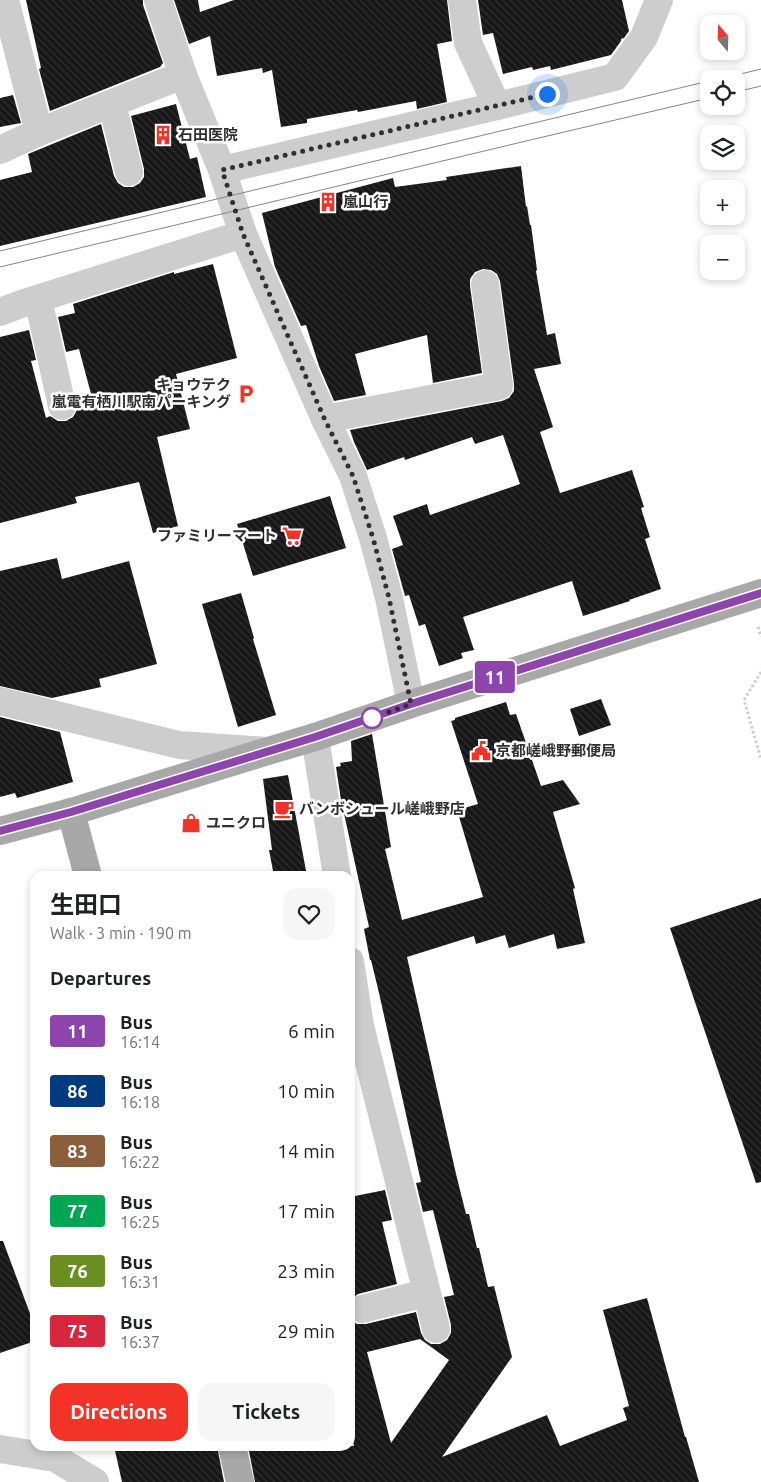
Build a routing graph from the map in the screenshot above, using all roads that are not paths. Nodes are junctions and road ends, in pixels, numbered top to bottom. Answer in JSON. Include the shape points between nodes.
{"nodes":[{"id":1,"x":5,"y":0,"type":"edge"},
{"id":2,"x":158,"y":0,"type":"edge"},
{"id":3,"x":462,"y":0,"type":"edge"},
{"id":4,"x":659,"y":0,"type":"edge"},
{"id":5,"x":183,"y":75,"type":"junction"},
{"id":6,"x":112,"y":104,"type":"junction"},
{"id":7,"x":497,"y":106,"type":"junction"},
{"id":8,"x":39,"y":132,"type":"junction"},
{"id":9,"x":0,"y":150,"type":"edge"},
{"id":10,"x":222,"y":170,"type":"junction"},
{"id":11,"x":130,"y":172,"type":"dead end"},
{"id":12,"x":243,"y":234,"type":"junction"},
{"id":13,"x":486,"y":284,"type":"dead end"},
{"id":14,"x":38,"y":299,"type":"junction"},
{"id":15,"x":0,"y":312,"type":"edge"},
{"id":16,"x":62,"y":406,"type":"dead end"},
{"id":17,"x":325,"y":420,"type":"junction"},
{"id":18,"x":761,"y":593,"type":"edge"},
{"id":19,"x":0,"y":701,"type":"edge"},
{"id":20,"x":411,"y":704,"type":"junction"},
{"id":21,"x":315,"y":737,"type":"junction"},
{"id":22,"x":268,"y":750,"type":"junction"},
{"id":23,"x":71,"y":812,"type":"junction"},
{"id":24,"x":0,"y":831,"type":"edge"},
{"id":25,"x":87,"y":871,"type":"edge"},
{"id":26,"x":336,"y":871,"type":"edge"},
{"id":27,"x":355,"y":994,"type":"edge"},
{"id":28,"x":426,"y":1294,"type":"junction"},
{"id":29,"x":362,"y":1309,"type":"dead end"},
{"id":30,"x":436,"y":1329,"type":"dead end"},
{"id":31,"x":0,"y":1449,"type":"edge"},
{"id":32,"x":233,"y":1451,"type":"edge"},
{"id":33,"x":95,"y":1482,"type":"edge"},
{"id":34,"x":240,"y":1482,"type":"edge"}],
"edges":[{"from":1,"to":8,"type":"street"},
{"from":2,"to":5,"type":"street"},
{"from":3,"to":7,"type":"street","via":[[468,43]]},
{"from":4,"to":7,"type":"street","via":[[644,37],[614,77]]},
{"from":5,"to":6,"type":"street"},
{"from":5,"to":10,"type":"street"},
{"from":6,"to":8,"type":"street"},
{"from":6,"to":11,"type":"street"},
{"from":7,"to":10,"type":"street"},
{"from":8,"to":9,"type":"street"},
{"from":10,"to":12,"type":"street"},
{"from":12,"to":14,"type":"street"},
{"from":12,"to":17,"type":"street"},
{"from":13,"to":17,"type":"street","via":[[499,386]]},
{"from":14,"to":15,"type":"street"},
{"from":14,"to":16,"type":"street"},
{"from":17,"to":20,"type":"street","via":[[353,476],[373,538]]},
{"from":18,"to":20,"type":"main road"},
{"from":19,"to":22,"type":"street","via":[[179,745]]},
{"from":20,"to":21,"type":"main road"},
{"from":21,"to":22,"type":"main road"},
{"from":21,"to":26,"type":"street"},
{"from":22,"to":23,"type":"main road"},
{"from":23,"to":24,"type":"main road"},
{"from":23,"to":25,"type":"main road"},
{"from":27,"to":28,"type":"street","via":[[360,1026]]},
{"from":28,"to":29,"type":"street"},
{"from":28,"to":30,"type":"street"},
{"from":31,"to":33,"type":"street","via":[[55,1458]]},
{"from":32,"to":34,"type":"main road"}]}
